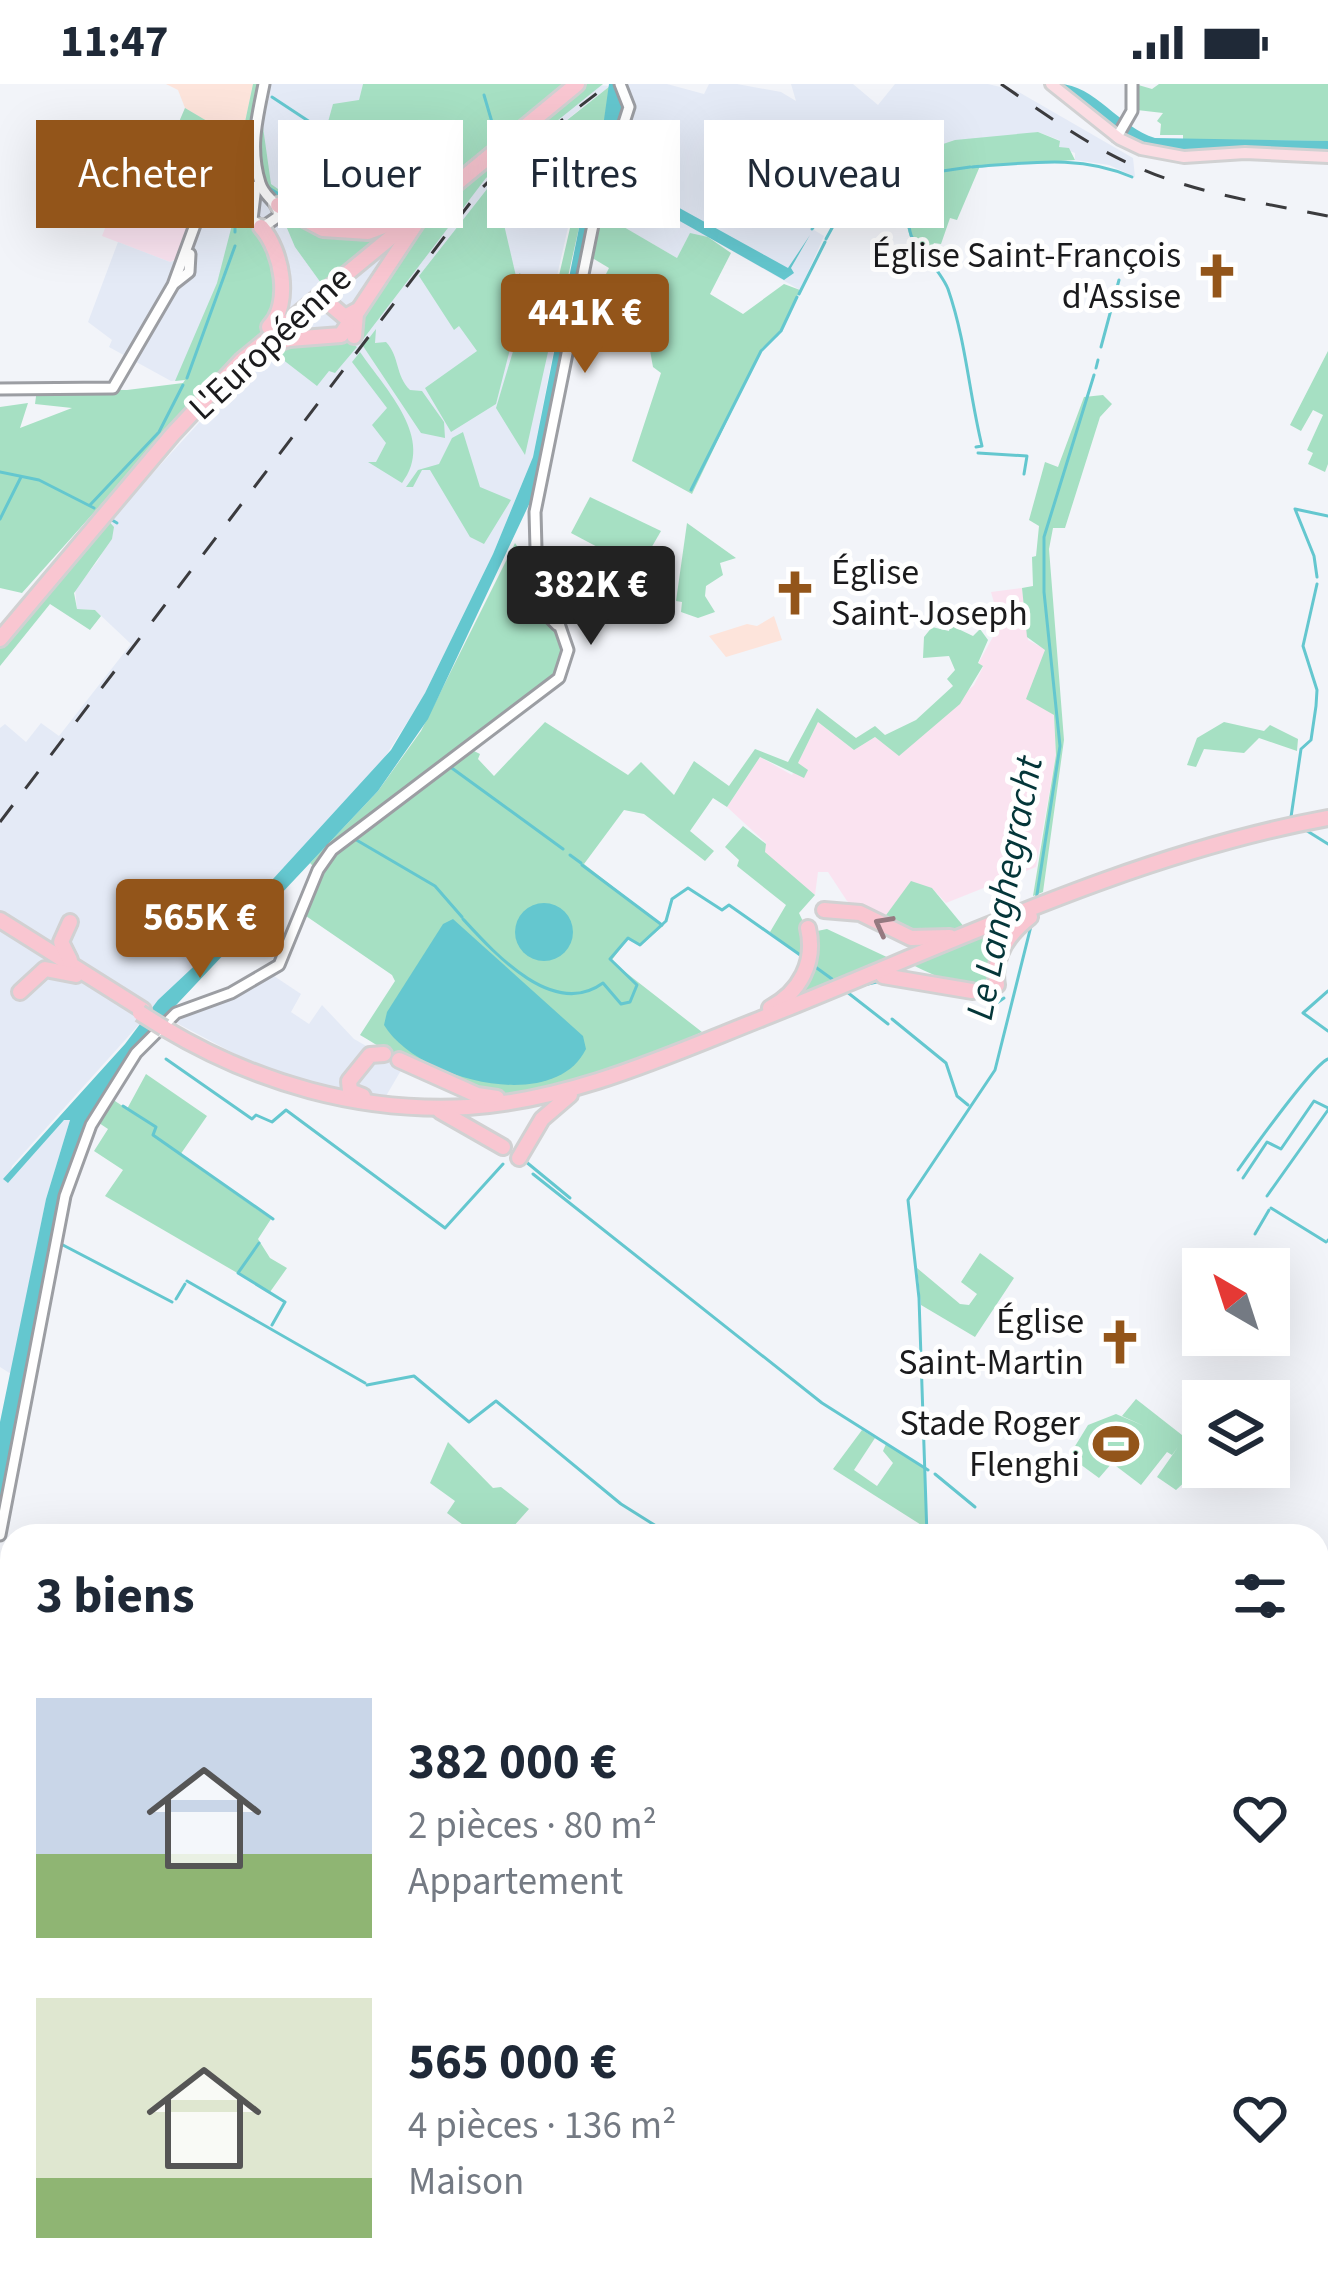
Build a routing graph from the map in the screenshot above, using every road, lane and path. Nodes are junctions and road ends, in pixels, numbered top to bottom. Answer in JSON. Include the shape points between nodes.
{"nodes":[{"id":1,"x":263,"y":84,"type":"edge"},
{"id":2,"x":573,"y":84,"type":"edge"},
{"id":3,"x":619,"y":84,"type":"edge"},
{"id":4,"x":1130,"y":84,"type":"edge"},
{"id":5,"x":1054,"y":87,"type":"edge"},
{"id":6,"x":531,"y":120,"type":"edge"},
{"id":7,"x":254,"y":124,"type":"edge"},
{"id":8,"x":1121,"y":129,"type":"junction"},
{"id":9,"x":1328,"y":157,"type":"edge"},
{"id":10,"x":487,"y":158,"type":"joint"},
{"id":11,"x":254,"y":164,"type":"edge"},
{"id":12,"x":466,"y":170,"type":"junction"},
{"id":13,"x":254,"y":200,"type":"edge"},
{"id":14,"x":273,"y":201,"type":"junction"},
{"id":15,"x":254,"y":205,"type":"edge"},
{"id":16,"x":254,"y":214,"type":"edge"},
{"id":17,"x":256,"y":224,"type":"junction"},
{"id":18,"x":204,"y":228,"type":"edge"},
{"id":19,"x":386,"y":268,"type":"junction"},
{"id":20,"x":332,"y":306,"type":"dead end"},
{"id":21,"x":236,"y":361,"type":"junction"},
{"id":22,"x":224,"y":379,"type":"junction"},
{"id":23,"x":0,"y":387,"type":"edge"},
{"id":24,"x":30,"y":597,"type":"junction"},
{"id":25,"x":0,"y":636,"type":"edge"},
{"id":26,"x":1328,"y":816,"type":"edge"},
{"id":27,"x":824,"y":910,"type":"dead end"},
{"id":28,"x":1034,"y":910,"type":"junction"},
{"id":29,"x":3,"y":923,"type":"edge"},
{"id":30,"x":989,"y":924,"type":"junction"},
{"id":31,"x":808,"y":928,"type":"dead end"},
{"id":32,"x":997,"y":985,"type":"dead end"},
{"id":33,"x":105,"y":989,"type":"junction"},
{"id":34,"x":832,"y":991,"type":"junction"},
{"id":35,"x":972,"y":991,"type":"dead end"},
{"id":36,"x":736,"y":1024,"type":"junction"},
{"id":37,"x":165,"y":1027,"type":"junction"},
{"id":38,"x":379,"y":1053,"type":"junction"},
{"id":39,"x":285,"y":1080,"type":"junction"},
{"id":40,"x":602,"y":1081,"type":"junction"},
{"id":41,"x":526,"y":1096,"type":"junction"},
{"id":42,"x":404,"y":1104,"type":"junction"},
{"id":43,"x":494,"y":1104,"type":"junction"},
{"id":44,"x":513,"y":1150,"type":"junction"},
{"id":45,"x":2,"y":1524,"type":"edge"}],
"edges":[{"from":1,"to":7,"type":"main road"},
{"from":1,"to":14,"type":"main road","via":[[253,145],[260,184]]},
{"from":2,"to":6,"type":"highway","name":"L'Européenne"},
{"from":2,"to":12,"type":"highway","name":"L'Européenne"},
{"from":3,"to":45,"type":"main road","via":[[630,104],[608,171],[535,512],[535,545],[566,645],[562,672],[337,846],[275,962],[241,988],[180,1011],[128,1064],[88,1131],[66,1193]]},
{"from":4,"to":8,"type":"main road"},
{"from":5,"to":8,"type":"main road"},
{"from":8,"to":9,"type":"main road","via":[[1145,150],[1192,157]]},
{"from":10,"to":19,"type":"highway","via":[[428,210]]},
{"from":10,"to":22,"type":"highway","name":"L'Européenne"},
{"from":11,"to":13,"type":"main road"},
{"from":12,"to":14,"type":"highway","via":[[404,218],[370,232],[313,227]]},
{"from":12,"to":21,"type":"highway","name":"L'Européenne"},
{"from":14,"to":15,"type":"main road"},
{"from":14,"to":17,"type":"main road","via":[[276,222]]},
{"from":16,"to":17,"type":"main road"},
{"from":17,"to":21,"type":"highway","via":[[269,238],[283,304]]},
{"from":18,"to":23,"type":"main road","via":[[113,388]]},
{"from":19,"to":20,"type":"highway","via":[[353,314]]},
{"from":19,"to":22,"type":"highway","via":[[352,334],[278,341]]},
{"from":21,"to":24,"type":"highway","name":"L'Européenne"},
{"from":22,"to":24,"type":"highway","name":"L'Européenne"},
{"from":24,"to":25,"type":"highway","name":"L'Européenne"},
{"from":26,"to":28,"type":"highway","via":[[1194,851]]},
{"from":26,"to":28,"type":"highway","via":[[1178,852]]},
{"from":30,"to":27,"type":"highway","one_way":true,"via":[[921,940],[860,913]]},
{"from":28,"to":30,"type":"highway"},
{"from":28,"to":32,"type":"highway","via":[[1000,953]]},
{"from":28,"to":34,"type":"highway"},
{"from":29,"to":33,"type":"highway"},
{"from":29,"to":33,"type":"highway","via":[[41,937],[70,922],[64,952]]},
{"from":29,"to":33,"type":"highway","via":[[32,959],[20,992],[50,968]]},
{"from":30,"to":36,"type":"highway"},
{"from":31,"to":36,"type":"highway","via":[[808,960],[794,990]]},
{"from":33,"to":37,"type":"highway","bridge":true},
{"from":34,"to":35,"type":"highway","via":[[887,976]]},
{"from":34,"to":40,"type":"highway"},
{"from":36,"to":41,"type":"highway","via":[[600,1078]]},
{"from":37,"to":39,"type":"highway"},
{"from":37,"to":42,"type":"highway","via":[[289,1085]]},
{"from":38,"to":39,"type":"highway","via":[[332,1087]]},
{"from":38,"to":41,"type":"highway","via":[[482,1096]]},
{"from":38,"to":42,"type":"highway","via":[[348,1087]]},
{"from":39,"to":42,"type":"highway"},
{"from":40,"to":43,"type":"highway"},
{"from":40,"to":44,"type":"highway","via":[[560,1102]]},
{"from":41,"to":42,"type":"highway"},
{"from":42,"to":43,"type":"highway"},
{"from":42,"to":44,"type":"highway","via":[[450,1114]]},
{"from":43,"to":44,"type":"highway","via":[[524,1104],[535,1115]]}]}
